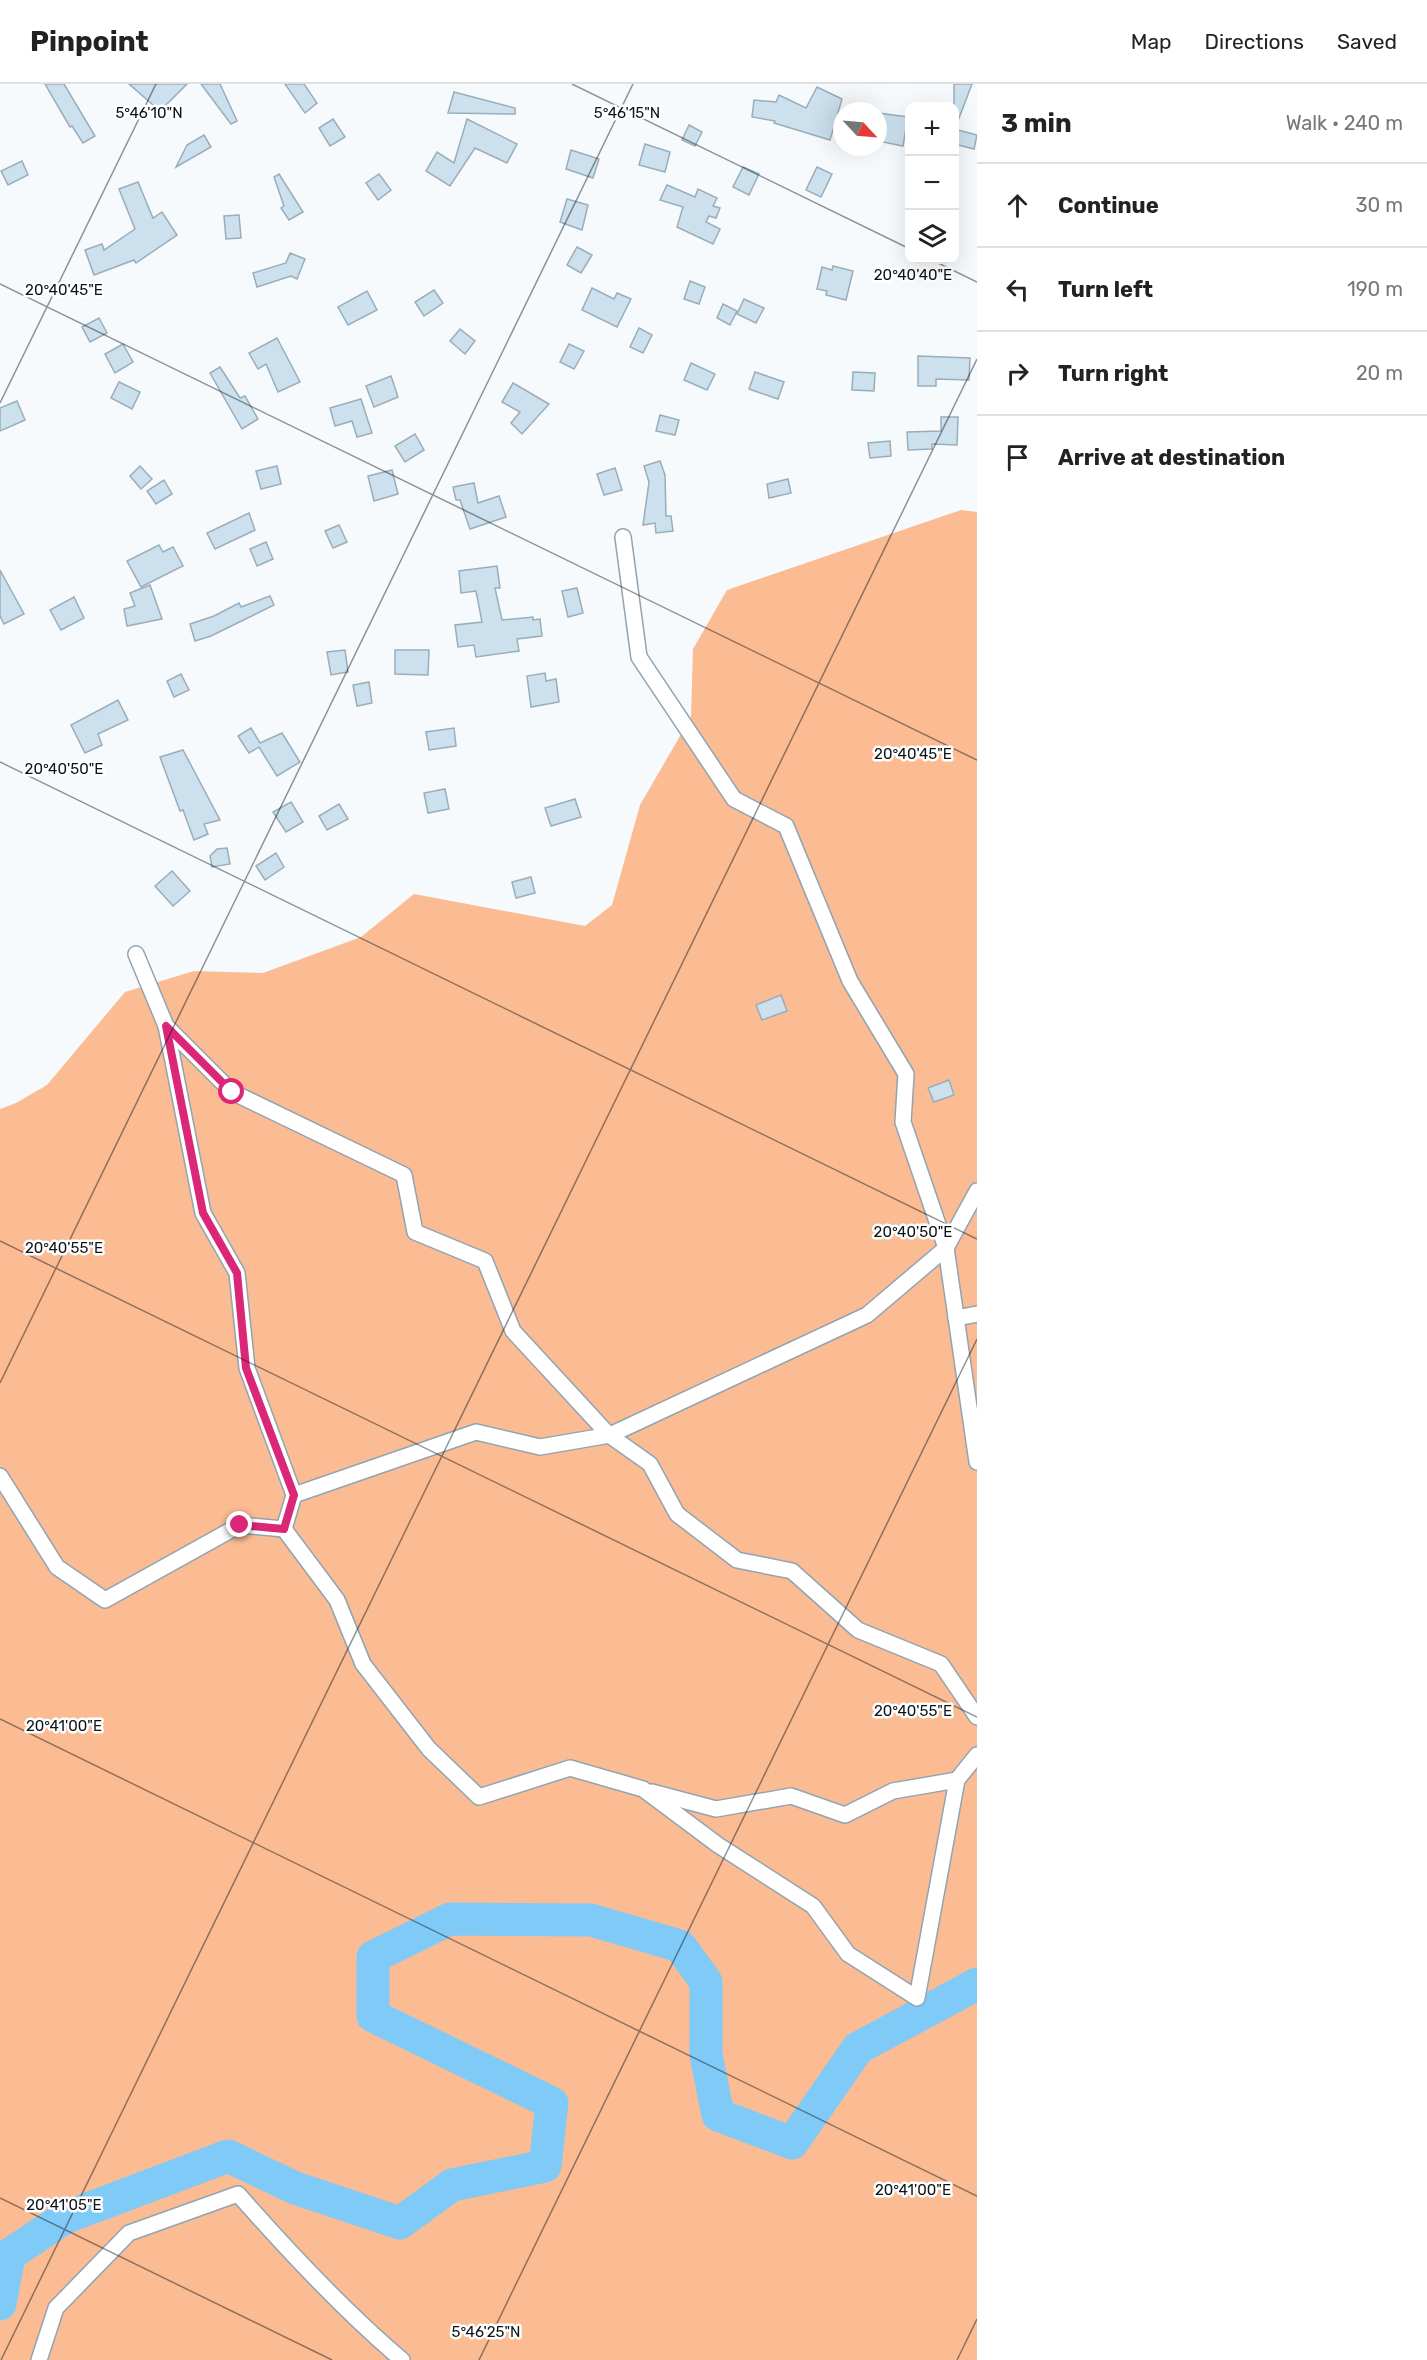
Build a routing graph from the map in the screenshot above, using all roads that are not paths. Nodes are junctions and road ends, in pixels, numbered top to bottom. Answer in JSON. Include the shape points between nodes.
{"nodes":[{"id":1,"x":622,"y":537,"type":"dead end"},
{"id":2,"x":136,"y":954,"type":"dead end"},
{"id":3,"x":166,"y":1026,"type":"junction"},
{"id":4,"x":977,"y":1191,"type":"edge"},
{"id":5,"x":946,"y":1248,"type":"junction"},
{"id":6,"x":977,"y":1314,"type":"edge"},
{"id":7,"x":956,"y":1318,"type":"junction"},
{"id":8,"x":609,"y":1435,"type":"junction"},
{"id":9,"x":977,"y":1462,"type":"edge"},
{"id":10,"x":0,"y":1476,"type":"edge"},
{"id":11,"x":294,"y":1495,"type":"junction"},
{"id":12,"x":284,"y":1529,"type":"junction"},
{"id":13,"x":977,"y":1717,"type":"edge"},
{"id":14,"x":977,"y":1755,"type":"edge"},
{"id":15,"x":957,"y":1780,"type":"junction"},
{"id":16,"x":643,"y":1789,"type":"junction"},
{"id":17,"x":39,"y":2360,"type":"edge"},
{"id":18,"x":402,"y":2360,"type":"edge"}],
"edges":[{"from":1,"to":5,"type":"street","via":[[639,657],[734,799],[786,826],[850,981],[906,1074],[903,1122]]},
{"from":2,"to":3,"type":"street"},
{"from":3,"to":8,"type":"street","via":[[232,1092],[404,1175],[415,1232],[485,1261],[513,1331]]},
{"from":3,"to":11,"type":"street","via":[[203,1213],[237,1273],[246,1368]]},
{"from":4,"to":5,"type":"street"},
{"from":5,"to":7,"type":"street"},
{"from":5,"to":8,"type":"street","via":[[867,1315]]},
{"from":6,"to":7,"type":"street"},
{"from":7,"to":9,"type":"street"},
{"from":8,"to":11,"type":"street","via":[[540,1447],[476,1432]]},
{"from":8,"to":13,"type":"street","via":[[650,1464],[677,1514],[737,1560],[792,1571],[858,1630],[940,1664]]},
{"from":10,"to":12,"type":"street","via":[[57,1567],[105,1600],[240,1525]]},
{"from":11,"to":12,"type":"street"},
{"from":12,"to":16,"type":"street","via":[[338,1600],[363,1664],[429,1749],[479,1797],[570,1767]]},
{"from":14,"to":15,"type":"street"},
{"from":15,"to":16,"type":"street","via":[[893,1791],[845,1815],[791,1796],[716,1809]]},
{"from":15,"to":16,"type":"street","via":[[917,1998],[848,1954],[813,1906],[718,1845]]},
{"from":17,"to":18,"type":"street","via":[[56,2308],[129,2233],[238,2194],[279,2241]]}]}
